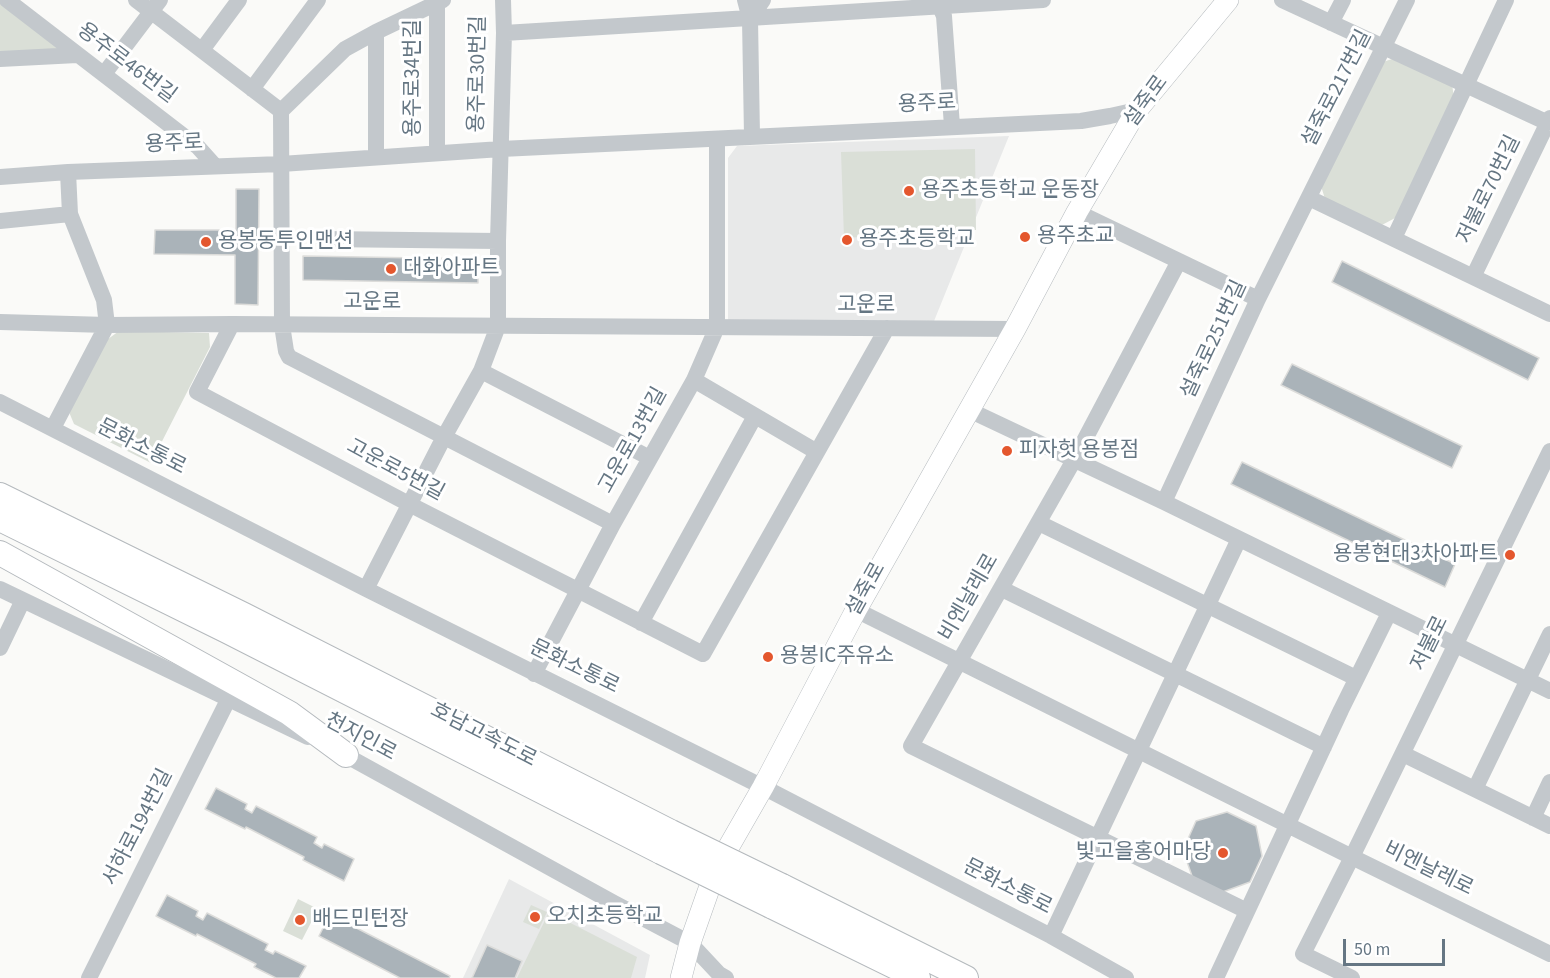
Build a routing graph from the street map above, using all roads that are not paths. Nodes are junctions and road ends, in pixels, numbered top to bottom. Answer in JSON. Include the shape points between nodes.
{"nodes":[{"id":1,"x":7,"y":0,"type":"edge"},
{"id":2,"x":136,"y":0,"type":"edge"},
{"id":3,"x":239,"y":0,"type":"edge"},
{"id":4,"x":318,"y":0,"type":"edge"},
{"id":5,"x":503,"y":0,"type":"edge"},
{"id":6,"x":745,"y":0,"type":"edge"},
{"id":7,"x":764,"y":0,"type":"edge"},
{"id":8,"x":1043,"y":0,"type":"edge"},
{"id":9,"x":1228,"y":0,"type":"edge"},
{"id":10,"x":1282,"y":0,"type":"edge"},
{"id":11,"x":1343,"y":0,"type":"edge"},
{"id":12,"x":1407,"y":0,"type":"edge"},
{"id":13,"x":1506,"y":0,"type":"edge"},
{"id":14,"x":437,"y":1,"type":"edge"},
{"id":15,"x":936,"y":3,"type":"edge"},
{"id":16,"x":156,"y":6,"type":"edge"},
{"id":17,"x":750,"y":19,"type":"junction"},
{"id":18,"x":1332,"y":23,"type":"junction"},
{"id":19,"x":376,"y":32,"type":"junction"},
{"id":20,"x":504,"y":33,"type":"junction"},
{"id":21,"x":1384,"y":47,"type":"junction"},
{"id":22,"x":202,"y":50,"type":"junction"},
{"id":23,"x":77,"y":55,"type":"junction"},
{"id":24,"x":0,"y":59,"type":"edge"},
{"id":25,"x":104,"y":74,"type":"junction"},
{"id":26,"x":1466,"y":85,"type":"junction"},
{"id":27,"x":252,"y":89,"type":"junction"},
{"id":28,"x":1137,"y":110,"type":"junction"},
{"id":29,"x":281,"y":111,"type":"junction"},
{"id":30,"x":1549,"y":121,"type":"edge"},
{"id":31,"x":952,"y":126,"type":"junction"},
{"id":32,"x":752,"y":136,"type":"junction"},
{"id":33,"x":717,"y":139,"type":"junction"},
{"id":34,"x":501,"y":149,"type":"junction"},
{"id":35,"x":437,"y":153,"type":"junction"},
{"id":36,"x":376,"y":157,"type":"junction"},
{"id":37,"x":281,"y":164,"type":"junction"},
{"id":38,"x":216,"y":166,"type":"junction"},
{"id":39,"x":68,"y":172,"type":"junction"},
{"id":40,"x":0,"y":177,"type":"edge"},
{"id":41,"x":1309,"y":198,"type":"junction"},
{"id":42,"x":1077,"y":212,"type":"junction"},
{"id":43,"x":70,"y":214,"type":"junction"},
{"id":44,"x":0,"y":221,"type":"edge"},
{"id":45,"x":323,"y":238,"type":"dead end"},
{"id":46,"x":1394,"y":238,"type":"junction"},
{"id":47,"x":498,"y":241,"type":"junction"},
{"id":48,"x":1179,"y":261,"type":"junction"},
{"id":49,"x":1473,"y":277,"type":"junction"},
{"id":50,"x":1258,"y":299,"type":"junction"},
{"id":51,"x":1550,"y":314,"type":"edge"},
{"id":52,"x":0,"y":322,"type":"edge"},
{"id":53,"x":232,"y":324,"type":"junction"},
{"id":54,"x":107,"y":325,"type":"junction"},
{"id":55,"x":282,"y":325,"type":"junction"},
{"id":56,"x":498,"y":326,"type":"junction"},
{"id":57,"x":717,"y":327,"type":"junction"},
{"id":58,"x":886,"y":328,"type":"junction"},
{"id":59,"x":1015,"y":329,"type":"junction"},
{"id":60,"x":481,"y":371,"type":"junction"},
{"id":61,"x":694,"y":380,"type":"junction"},
{"id":62,"x":0,"y":402,"type":"edge"},
{"id":63,"x":969,"y":410,"type":"junction"},
{"id":64,"x":755,"y":416,"type":"junction"},
{"id":65,"x":53,"y":428,"type":"junction"},
{"id":66,"x":444,"y":437,"type":"junction"},
{"id":67,"x":1550,"y":451,"type":"edge"},
{"id":68,"x":817,"y":452,"type":"junction"},
{"id":69,"x":650,"y":458,"type":"junction"},
{"id":70,"x":1074,"y":460,"type":"junction"},
{"id":71,"x":0,"y":495,"type":"edge"},
{"id":72,"x":1164,"y":502,"type":"junction"},
{"id":73,"x":409,"y":504,"type":"junction"},
{"id":74,"x":0,"y":519,"type":"edge"},
{"id":75,"x":1039,"y":523,"type":"junction"},
{"id":76,"x":613,"y":524,"type":"junction"},
{"id":77,"x":1239,"y":539,"type":"junction"},
{"id":78,"x":0,"y":553,"type":"edge"},
{"id":79,"x":0,"y":589,"type":"edge"},
{"id":80,"x":366,"y":589,"type":"junction"},
{"id":81,"x":1002,"y":589,"type":"junction"},
{"id":82,"x":578,"y":591,"type":"junction"},
{"id":83,"x":23,"y":600,"type":"junction"},
{"id":84,"x":1207,"y":605,"type":"junction"},
{"id":85,"x":856,"y":610,"type":"junction"},
{"id":86,"x":1389,"y":613,"type":"junction"},
{"id":87,"x":641,"y":623,"type":"junction"},
{"id":88,"x":1550,"y":634,"type":"edge"},
{"id":89,"x":1456,"y":644,"type":"junction"},
{"id":90,"x":0,"y":648,"type":"edge"},
{"id":91,"x":960,"y":662,"type":"junction"},
{"id":92,"x":534,"y":674,"type":"junction"},
{"id":93,"x":1174,"y":674,"type":"junction"},
{"id":94,"x":1356,"y":678,"type":"junction"},
{"id":95,"x":1528,"y":680,"type":"junction"},
{"id":96,"x":1550,"y":691,"type":"edge"},
{"id":97,"x":229,"y":698,"type":"junction"},
{"id":98,"x":1324,"y":747,"type":"junction"},
{"id":99,"x":1138,"y":750,"type":"junction"},
{"id":100,"x":1402,"y":754,"type":"junction"},
{"id":101,"x":346,"y":755,"type":"junction"},
{"id":102,"x":1550,"y":782,"type":"edge"},
{"id":103,"x":763,"y":787,"type":"junction"},
{"id":104,"x":1475,"y":789,"type":"junction"},
{"id":105,"x":1533,"y":818,"type":"junction"},
{"id":106,"x":1287,"y":825,"type":"junction"},
{"id":107,"x":1550,"y":826,"type":"edge"},
{"id":108,"x":1097,"y":838,"type":"junction"},
{"id":109,"x":666,"y":842,"type":"junction"},
{"id":110,"x":1352,"y":858,"type":"junction"},
{"id":111,"x":777,"y":896,"type":"junction"},
{"id":112,"x":1247,"y":911,"type":"junction"},
{"id":113,"x":1051,"y":936,"type":"junction"},
{"id":114,"x":690,"y":943,"type":"junction"},
{"id":115,"x":1550,"y":954,"type":"edge"},
{"id":116,"x":89,"y":978,"type":"edge"},
{"id":117,"x":681,"y":978,"type":"edge"},
{"id":118,"x":726,"y":978,"type":"edge"},
{"id":119,"x":918,"y":978,"type":"edge"},
{"id":120,"x":966,"y":978,"type":"edge"},
{"id":121,"x":1126,"y":978,"type":"edge"},
{"id":122,"x":1216,"y":978,"type":"edge"},
{"id":123,"x":1352,"y":978,"type":"edge"}],
"edges":[{"from":1,"to":23,"type":"street","name":"용주로46번길"},
{"from":2,"to":16,"type":"street"},
{"from":3,"to":22,"type":"street"},
{"from":4,"to":27,"type":"street"},
{"from":5,"to":20,"type":"street","name":"용주로30번길"},
{"from":6,"to":17,"type":"street"},
{"from":7,"to":17,"type":"street"},
{"from":8,"to":15,"type":"street"},
{"from":9,"to":28,"type":"main road","name":"설죽로"},
{"from":10,"to":18,"type":"street"},
{"from":11,"to":18,"type":"street"},
{"from":12,"to":21,"type":"street","name":"설죽로217번길"},
{"from":13,"to":26,"type":"street"},
{"from":14,"to":19,"type":"street","name":"용주로34번길"},
{"from":14,"to":35,"type":"street","name":"용주로34번길"},
{"from":15,"to":17,"type":"street"},
{"from":15,"to":31,"type":"street","via":[[944,16]]},
{"from":16,"to":22,"type":"street"},
{"from":16,"to":25,"type":"street"},
{"from":17,"to":20,"type":"street"},
{"from":17,"to":32,"type":"street"},
{"from":18,"to":21,"type":"street"},
{"from":19,"to":29,"type":"street","name":"용주로34번길","via":[[345,49]]},
{"from":19,"to":36,"type":"street"},
{"from":20,"to":34,"type":"street","name":"용주로30번길"},
{"from":21,"to":26,"type":"street"},
{"from":21,"to":41,"type":"street","name":"설죽로217번길"},
{"from":22,"to":27,"type":"street"},
{"from":23,"to":24,"type":"street"},
{"from":23,"to":25,"type":"street","name":"용주로46번길"},
{"from":25,"to":38,"type":"street","name":"용주로46번길","via":[[198,147]]},
{"from":26,"to":30,"type":"street"},
{"from":26,"to":46,"type":"street"},
{"from":27,"to":29,"type":"street"},
{"from":28,"to":31,"type":"street","name":"용주로","via":[[1081,121]]},
{"from":28,"to":42,"type":"main road","name":"설죽로"},
{"from":29,"to":37,"type":"street"},
{"from":30,"to":49,"type":"street","name":"저불로70번길"},
{"from":31,"to":32,"type":"street","name":"용주로"},
{"from":32,"to":33,"type":"street","name":"용주로"},
{"from":33,"to":34,"type":"street","name":"용주로"},
{"from":33,"to":57,"type":"street"},
{"from":34,"to":35,"type":"street","name":"용주로"},
{"from":34,"to":47,"type":"street"},
{"from":35,"to":36,"type":"street","name":"용주로"},
{"from":36,"to":37,"type":"street","name":"용주로"},
{"from":37,"to":38,"type":"street","name":"용주로"},
{"from":37,"to":55,"type":"street"},
{"from":38,"to":39,"type":"street","name":"용주로"},
{"from":39,"to":40,"type":"street","name":"용주로"},
{"from":39,"to":43,"type":"street"},
{"from":41,"to":46,"type":"street","name":"저불로70번길"},
{"from":41,"to":50,"type":"street","name":"설죽로251번길"},
{"from":42,"to":48,"type":"street"},
{"from":42,"to":59,"type":"main road","name":"설죽로"},
{"from":43,"to":44,"type":"street"},
{"from":43,"to":54,"type":"street","via":[[104,300]]},
{"from":45,"to":47,"type":"street"},
{"from":46,"to":49,"type":"street","name":"저불로70번길"},
{"from":47,"to":56,"type":"street"},
{"from":48,"to":50,"type":"street"},
{"from":48,"to":70,"type":"street"},
{"from":49,"to":51,"type":"street","name":"저불로70번길"},
{"from":50,"to":72,"type":"street","name":"설죽로251번길"},
{"from":52,"to":54,"type":"street","name":"고운로"},
{"from":53,"to":54,"type":"street","name":"고운로"},
{"from":53,"to":55,"type":"street","name":"고운로"},
{"from":53,"to":73,"type":"street","name":"고운로5번길","via":[[197,392]]},
{"from":54,"to":65,"type":"street"},
{"from":55,"to":56,"type":"street","name":"고운로"},
{"from":55,"to":66,"type":"street","name":"고운로13번길","via":[[290,357]]},
{"from":56,"to":57,"type":"street","name":"고운로"},
{"from":56,"to":60,"type":"street"},
{"from":57,"to":58,"type":"street","name":"고운로"},
{"from":57,"to":61,"type":"street","name":"고운로13번길"},
{"from":58,"to":59,"type":"street","name":"고운로"},
{"from":58,"to":68,"type":"street","name":"고운로5번길"},
{"from":59,"to":63,"type":"main road","name":"설죽로"},
{"from":60,"to":66,"type":"street"},
{"from":60,"to":69,"type":"street"},
{"from":61,"to":64,"type":"street","name":"고운로13번길"},
{"from":61,"to":69,"type":"street","name":"고운로13번길"},
{"from":62,"to":65,"type":"street","name":"문화소통로"},
{"from":63,"to":70,"type":"street"},
{"from":63,"to":85,"type":"main road","name":"설죽로"},
{"from":64,"to":68,"type":"street"},
{"from":64,"to":87,"type":"street"},
{"from":65,"to":80,"type":"street","name":"문화소통로"},
{"from":66,"to":73,"type":"street"},
{"from":66,"to":76,"type":"street","name":"고운로13번길"},
{"from":67,"to":89,"type":"street","name":"저불로"},
{"from":68,"to":87,"type":"street","name":"고운로5번길","via":[[703,654]]},
{"from":69,"to":76,"type":"street","name":"고운로13번길"},
{"from":70,"to":72,"type":"street"},
{"from":70,"to":75,"type":"street"},
{"from":71,"to":109,"type":"highway","name":"호남고속도로","via":[[244,615]]},
{"from":72,"to":77,"type":"street"},
{"from":73,"to":80,"type":"street"},
{"from":73,"to":82,"type":"street","name":"고운로5번길"},
{"from":74,"to":109,"type":"highway","name":"호남고속도로"},
{"from":75,"to":81,"type":"street","name":"비엔날레로"},
{"from":75,"to":84,"type":"street"},
{"from":76,"to":82,"type":"street","name":"고운로13번길"},
{"from":77,"to":84,"type":"street"},
{"from":77,"to":86,"type":"street"},
{"from":78,"to":101,"type":"highway","via":[[289,713]]},
{"from":79,"to":83,"type":"street","name":"천지인로"},
{"from":80,"to":92,"type":"street","name":"문화소통로"},
{"from":81,"to":91,"type":"street","name":"비엔날레로"},
{"from":81,"to":93,"type":"street"},
{"from":82,"to":87,"type":"street","name":"고운로5번길"},
{"from":82,"to":92,"type":"street","name":"고운로13번길"},
{"from":83,"to":90,"type":"street"},
{"from":83,"to":97,"type":"street","name":"천지인로"},
{"from":84,"to":93,"type":"street"},
{"from":84,"to":94,"type":"street"},
{"from":85,"to":91,"type":"street","name":"비엔날레로"},
{"from":85,"to":103,"type":"main road","name":"설죽로"},
{"from":86,"to":89,"type":"street"},
{"from":86,"to":94,"type":"street"},
{"from":88,"to":95,"type":"street"},
{"from":89,"to":95,"type":"street"},
{"from":89,"to":100,"type":"street","name":"저불로"},
{"from":91,"to":99,"type":"street","name":"비엔날레로"},
{"from":91,"to":108,"type":"street","name":"비엔날레로","via":[[911,746]]},
{"from":92,"to":103,"type":"street","name":"문화소통로"},
{"from":93,"to":98,"type":"street"},
{"from":93,"to":99,"type":"street"},
{"from":94,"to":98,"type":"street"},
{"from":95,"to":96,"type":"street"},
{"from":95,"to":104,"type":"street"},
{"from":97,"to":101,"type":"street","name":"천지인로"},
{"from":97,"to":116,"type":"street","name":"서하로194번길"},
{"from":98,"to":106,"type":"street"},
{"from":99,"to":106,"type":"street","name":"비엔날레로"},
{"from":99,"to":108,"type":"street"},
{"from":100,"to":104,"type":"street"},
{"from":100,"to":110,"type":"street","name":"저불로"},
{"from":101,"to":114,"type":"street","name":"천지인로"},
{"from":102,"to":105,"type":"street"},
{"from":103,"to":113,"type":"street","name":"문화소통로"},
{"from":103,"to":114,"type":"main road","name":"설죽로","via":[[716,868]]},
{"from":104,"to":105,"type":"street"},
{"from":105,"to":107,"type":"street"},
{"from":106,"to":110,"type":"street","name":"비엔날레로"},
{"from":106,"to":112,"type":"street"},
{"from":108,"to":112,"type":"street"},
{"from":108,"to":113,"type":"street"},
{"from":109,"to":111,"type":"highway","name":"호남고속도로","bridge":true},
{"from":110,"to":115,"type":"street","name":"비엔날레로"},
{"from":110,"to":123,"type":"street","name":"저불로","via":[[1303,954]]},
{"from":111,"to":119,"type":"highway","name":"호남고속도로"},
{"from":111,"to":120,"type":"highway","name":"호남고속도로"},
{"from":112,"to":122,"type":"street"},
{"from":113,"to":121,"type":"street","name":"문화소통로"},
{"from":114,"to":117,"type":"main road","name":"설죽로"},
{"from":114,"to":118,"type":"street","name":"천지인로"}]}
